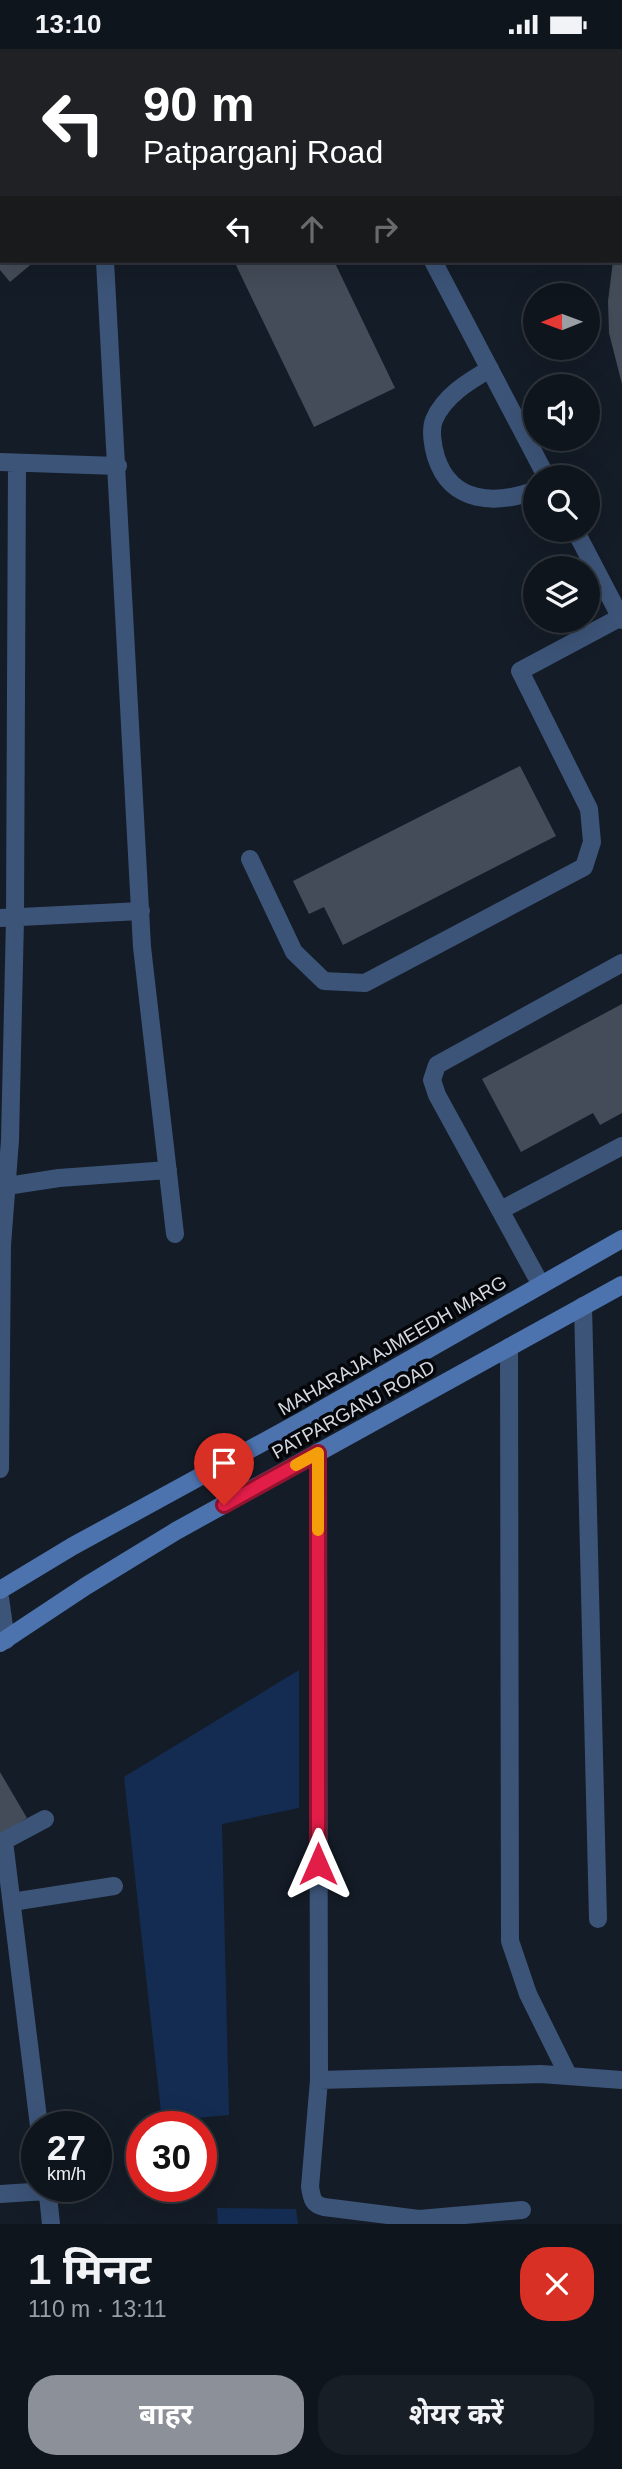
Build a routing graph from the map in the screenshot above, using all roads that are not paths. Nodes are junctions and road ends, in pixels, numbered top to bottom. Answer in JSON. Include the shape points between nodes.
{"nodes":[{"id":1,"x":105,"y":263,"type":"edge"},
{"id":2,"x":434,"y":263,"type":"edge"},
{"id":3,"x":490,"y":369,"type":"junction"},
{"id":4,"x":9,"y":463,"type":"edge"},
{"id":5,"x":540,"y":465,"type":"edge"},
{"id":6,"x":118,"y":466,"type":"junction"},
{"id":7,"x":523,"y":493,"type":"edge"},
{"id":8,"x":581,"y":542,"type":"edge"},
{"id":9,"x":621,"y":619,"type":"edge"},
{"id":10,"x":250,"y":859,"type":"dead end"},
{"id":11,"x":141,"y":911,"type":"junction"},
{"id":12,"x":7,"y":919,"type":"edge"},
{"id":13,"x":622,"y":963,"type":"edge"},
{"id":14,"x":622,"y":1146,"type":"edge"},
{"id":15,"x":168,"y":1170,"type":"junction"},
{"id":16,"x":3,"y":1187,"type":"edge"},
{"id":17,"x":501,"y":1210,"type":"junction"},
{"id":18,"x":175,"y":1234,"type":"dead end"},
{"id":19,"x":622,"y":1239,"type":"edge"},
{"id":20,"x":541,"y":1285,"type":"junction"},
{"id":21,"x":622,"y":1285,"type":"edge"},
{"id":22,"x":583,"y":1306,"type":"junction"},
{"id":23,"x":509,"y":1347,"type":"junction"},
{"id":24,"x":318,"y":1453,"type":"junction"},
{"id":25,"x":0,"y":1469,"type":"edge"},
{"id":26,"x":0,"y":1590,"type":"edge"},
{"id":27,"x":0,"y":1598,"type":"edge"},
{"id":28,"x":3,"y":1641,"type":"edge"},
{"id":29,"x":46,"y":1819,"type":"dead end"},
{"id":30,"x":2,"y":1842,"type":"edge"},
{"id":31,"x":114,"y":1886,"type":"dead end"},
{"id":32,"x":12,"y":1902,"type":"junction"},
{"id":33,"x":598,"y":1919,"type":"dead end"},
{"id":34,"x":568,"y":2075,"type":"junction"},
{"id":35,"x":318,"y":2080,"type":"junction"},
{"id":36,"x":622,"y":2080,"type":"edge"},
{"id":37,"x":37,"y":2111,"type":"edge"},
{"id":38,"x":21,"y":2191,"type":"edge"},
{"id":39,"x":0,"y":2194,"type":"edge"},
{"id":40,"x":49,"y":2202,"type":"edge"},
{"id":41,"x":522,"y":2210,"type":"dead end"},
{"id":42,"x":51,"y":2224,"type":"edge"}],
"edges":[{"from":1,"to":6,"type":"street"},
{"from":2,"to":3,"type":"street"},
{"from":3,"to":5,"type":"street"},
{"from":3,"to":7,"type":"street","via":[[447,400],[433,421],[433,448],[441,473],[466,495],[495,500]]},
{"from":4,"to":6,"type":"street"},
{"from":4,"to":12,"type":"street"},
{"from":6,"to":11,"type":"street"},
{"from":8,"to":9,"type":"street"},
{"from":9,"to":10,"type":"street","via":[[520,671],[589,809],[592,842],[584,867],[365,983],[324,981],[294,951]]},
{"from":11,"to":12,"type":"street"},
{"from":11,"to":15,"type":"street"},
{"from":12,"to":16,"type":"street"},
{"from":13,"to":17,"type":"street","via":[[437,1065],[432,1080],[437,1095]]},
{"from":14,"to":17,"type":"street"},
{"from":15,"to":16,"type":"street"},
{"from":15,"to":18,"type":"street"},
{"from":16,"to":25,"type":"street"},
{"from":17,"to":20,"type":"street"},
{"from":19,"to":20,"type":"main road","name":"MAHARAJA AJMEEDH MARG"},
{"from":20,"to":26,"type":"main road","name":"MAHARAJA AJMEEDH MARG"},
{"from":21,"to":22,"type":"main road","name":"PATPARGANJ ROAD"},
{"from":22,"to":23,"type":"main road","name":"PATPARGANJ ROAD"},
{"from":22,"to":33,"type":"street"},
{"from":23,"to":24,"type":"main road","name":"PATPARGANJ ROAD"},
{"from":23,"to":34,"type":"street","via":[[510,1941],[527,1994]]},
{"from":24,"to":28,"type":"main road","name":"PATPARGANJ ROAD","via":[[86,1585]]},
{"from":24,"to":35,"type":"street"},
{"from":27,"to":28,"type":"street"},
{"from":29,"to":30,"type":"street"},
{"from":30,"to":32,"type":"street"},
{"from":31,"to":32,"type":"street"},
{"from":32,"to":37,"type":"street"},
{"from":34,"to":35,"type":"street"},
{"from":34,"to":36,"type":"street"},
{"from":35,"to":41,"type":"street","via":[[310,2187],[317,2205],[419,2219]]},
{"from":38,"to":39,"type":"street"},
{"from":40,"to":42,"type":"street"}]}
